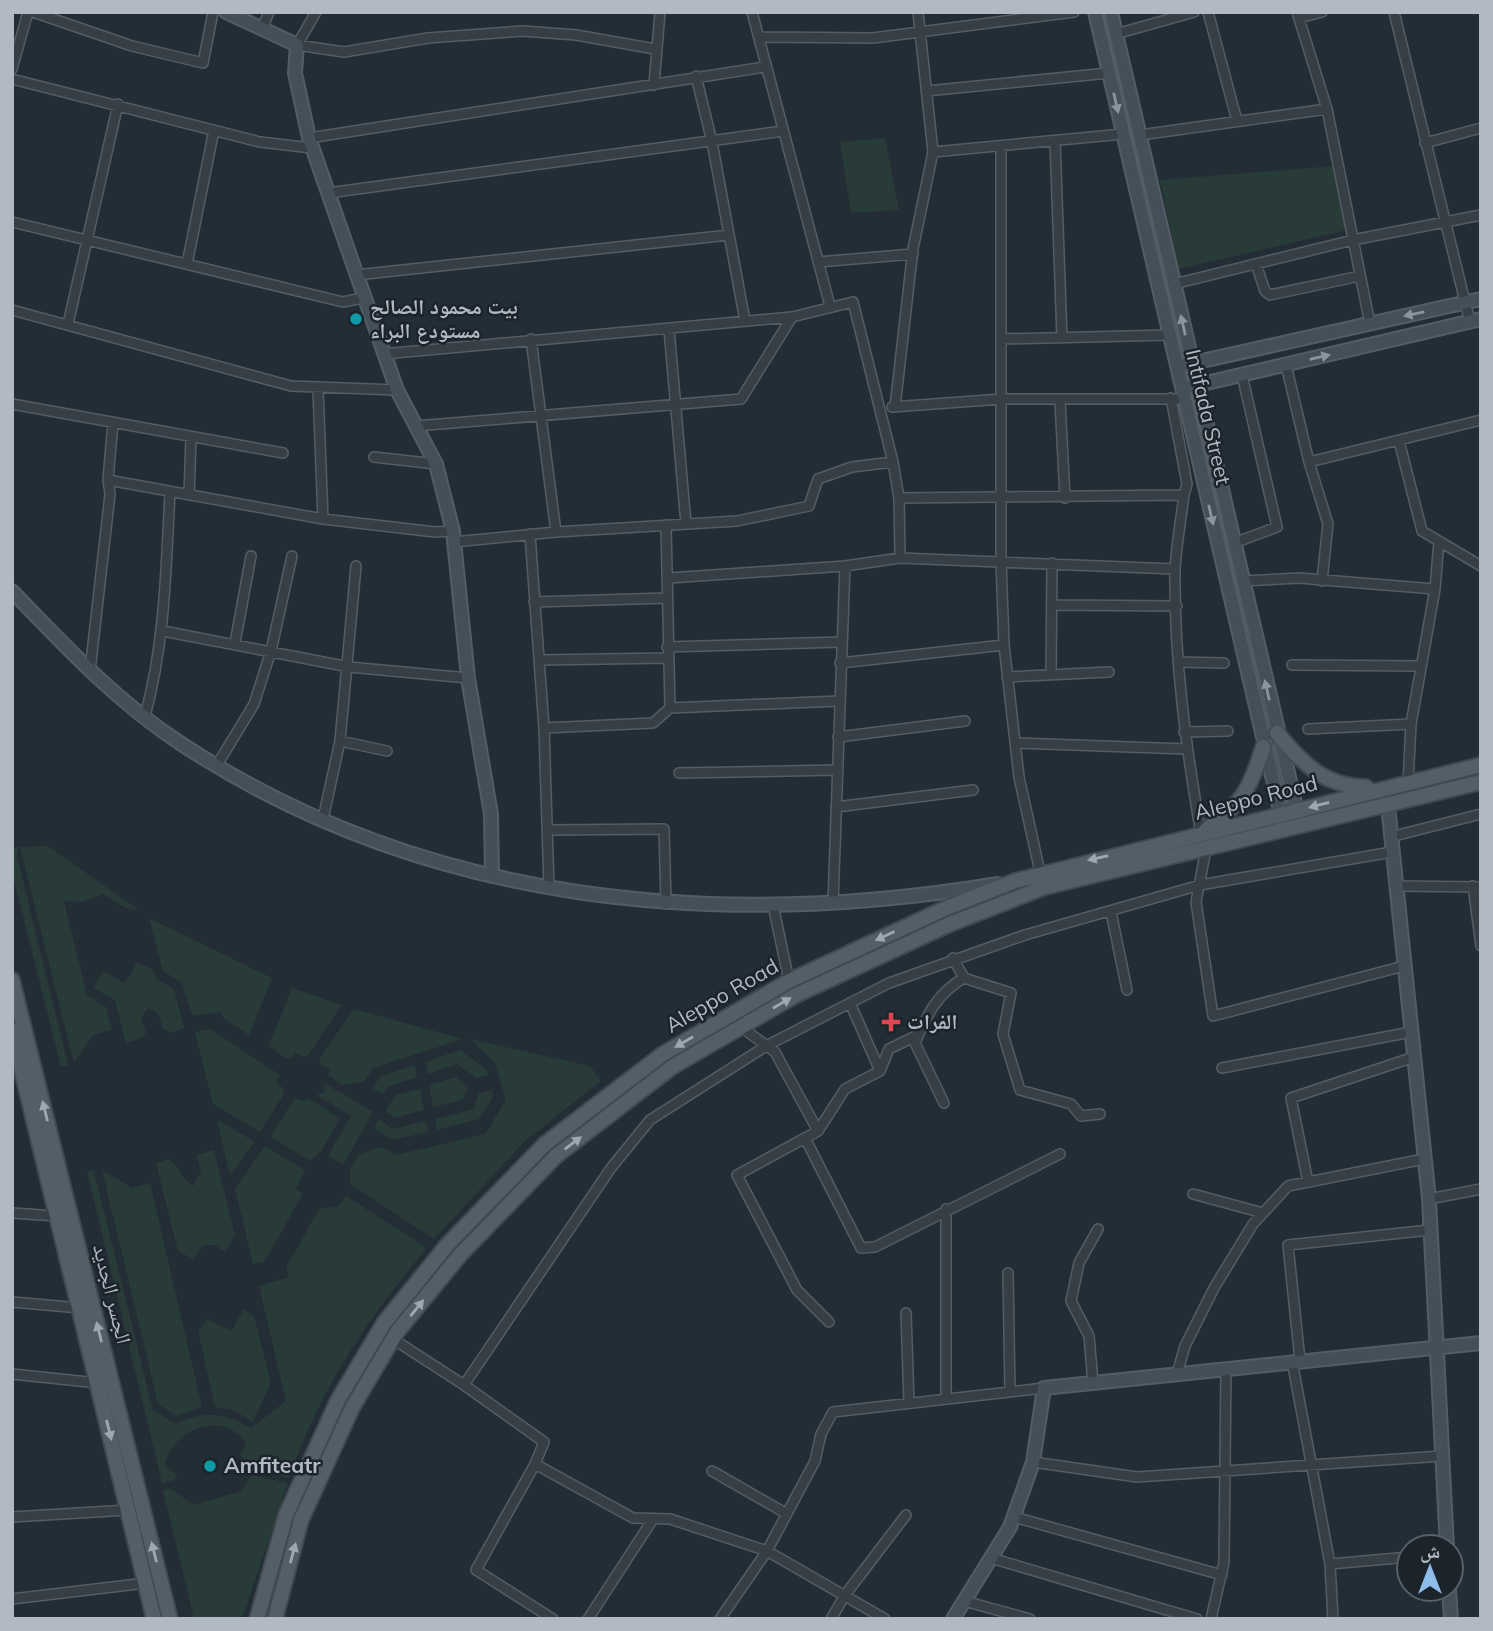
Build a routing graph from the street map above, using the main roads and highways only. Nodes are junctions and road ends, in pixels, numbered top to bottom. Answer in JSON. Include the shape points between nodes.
{"nodes":[{"id":1,"x":1277,"y":733,"type":"road end"},
{"id":2,"x":1263,"y":747,"type":"road end"},
{"id":3,"x":1481,"y":765,"type":"edge"},
{"id":4,"x":1481,"y":782,"type":"edge"},
{"id":5,"x":1385,"y":788,"type":"junction"},
{"id":6,"x":1201,"y":834,"type":"junction"},
{"id":7,"x":12,"y":980,"type":"edge"},
{"id":8,"x":12,"y":1032,"type":"edge"},
{"id":9,"x":155,"y":1619,"type":"edge"},
{"id":10,"x":170,"y":1619,"type":"edge"},
{"id":11,"x":257,"y":1619,"type":"edge"},
{"id":12,"x":275,"y":1619,"type":"edge"}],
"edges":[{"from":1,"to":5,"type":"main road","via":[[1306,764],[1342,787]]},
{"from":2,"to":6,"type":"main road","via":[[1253,778],[1235,808]]},
{"from":3,"to":5,"type":"main road","name":"Aleppo Road"},
{"from":12,"to":4,"type":"main road","name":"Aleppo Road","one_way":true,"via":[[301,1520],[352,1408],[393,1339],[460,1255],[556,1156],[672,1067],[796,995],[950,924],[1045,887]]},
{"from":5,"to":6,"type":"main road","name":"Aleppo Road","one_way":true},
{"from":6,"to":11,"type":"main road","name":"Aleppo Road","one_way":true,"via":[[1040,872],[944,909],[789,981],[663,1054],[545,1144],[440,1254],[384,1323],[338,1400],[286,1515]]},
{"from":10,"to":7,"type":"main road","name":"الجسر الجديد","one_way":true},
{"from":8,"to":9,"type":"main road","name":"الجسر الجديد","one_way":true}]}
